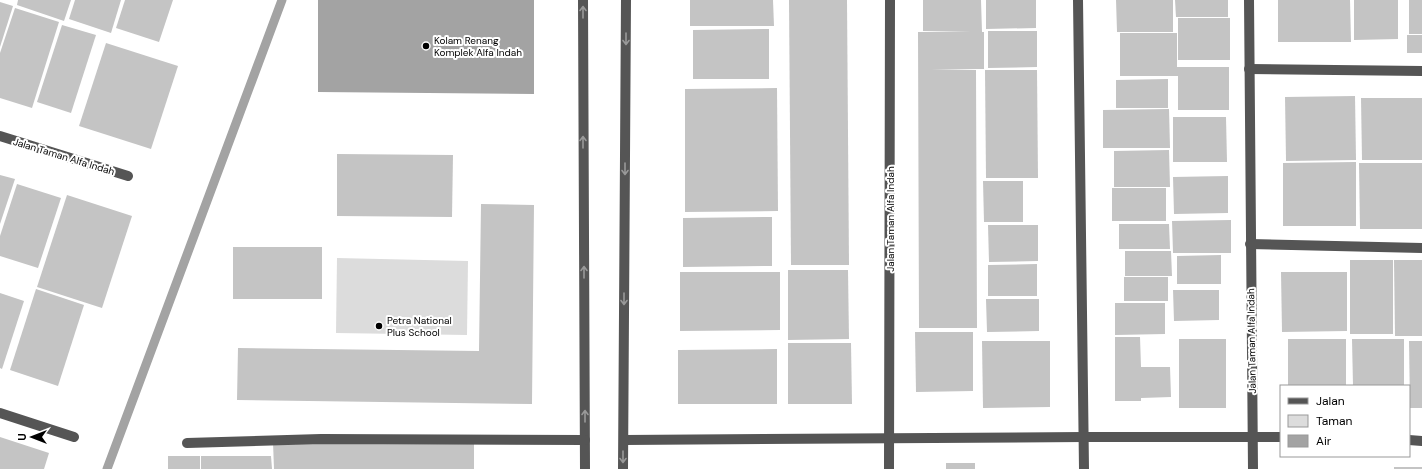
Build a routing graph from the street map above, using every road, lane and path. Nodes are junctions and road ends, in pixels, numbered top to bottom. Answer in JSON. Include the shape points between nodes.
{"nodes":[{"id":1,"x":582,"y":0,"type":"edge"},
{"id":2,"x":626,"y":0,"type":"edge"},
{"id":3,"x":890,"y":0,"type":"edge"},
{"id":4,"x":1078,"y":0,"type":"edge"},
{"id":5,"x":1249,"y":0,"type":"edge"},
{"id":6,"x":1249,"y":69,"type":"junction"},
{"id":7,"x":1422,"y":71,"type":"edge"},
{"id":8,"x":0,"y":136,"type":"edge"},
{"id":9,"x":128,"y":176,"type":"dead end"},
{"id":10,"x":1250,"y":244,"type":"junction"},
{"id":11,"x":1422,"y":248,"type":"edge"},
{"id":12,"x":0,"y":413,"type":"edge"},
{"id":13,"x":74,"y":437,"type":"dead end"},
{"id":14,"x":1084,"y":437,"type":"junction"},
{"id":15,"x":1252,"y":437,"type":"junction"},
{"id":16,"x":890,"y":438,"type":"junction"},
{"id":17,"x":1280,"y":438,"type":"edge"},
{"id":18,"x":585,"y":440,"type":"junction"},
{"id":19,"x":624,"y":440,"type":"junction"},
{"id":20,"x":1410,"y":440,"type":"edge"},
{"id":21,"x":1422,"y":441,"type":"edge"},
{"id":22,"x":187,"y":443,"type":"dead end"},
{"id":23,"x":585,"y":469,"type":"edge"},
{"id":24,"x":623,"y":469,"type":"edge"},
{"id":25,"x":889,"y":469,"type":"edge"},
{"id":26,"x":1084,"y":469,"type":"edge"},
{"id":27,"x":1253,"y":469,"type":"edge"}],
"edges":[{"from":18,"to":1,"type":"street","one_way":true},
{"from":2,"to":19,"type":"street","one_way":true},
{"from":3,"to":16,"type":"street","name":"Jalan Taman Alfa Indah"},
{"from":4,"to":14,"type":"street"},
{"from":5,"to":6,"type":"street","name":"Jalan Taman Alfa Indah"},
{"from":6,"to":7,"type":"street"},
{"from":6,"to":10,"type":"street","name":"Jalan Taman Alfa Indah"},
{"from":8,"to":9,"type":"street","name":"Jalan Taman Alfa Indah"},
{"from":10,"to":11,"type":"street"},
{"from":10,"to":15,"type":"street","name":"Jalan Taman Alfa Indah"},
{"from":12,"to":13,"type":"street"},
{"from":14,"to":15,"type":"street"},
{"from":14,"to":16,"type":"street"},
{"from":14,"to":26,"type":"street"},
{"from":15,"to":17,"type":"street"},
{"from":15,"to":27,"type":"street","name":"Jalan Taman Alfa Indah"},
{"from":16,"to":19,"type":"street"},
{"from":16,"to":25,"type":"street","name":"Jalan Taman Alfa Indah"},
{"from":18,"to":22,"type":"street","via":[[321,439]]},
{"from":18,"to":23,"type":"street"},
{"from":19,"to":24,"type":"street","one_way":true},
{"from":20,"to":21,"type":"street"}]}
